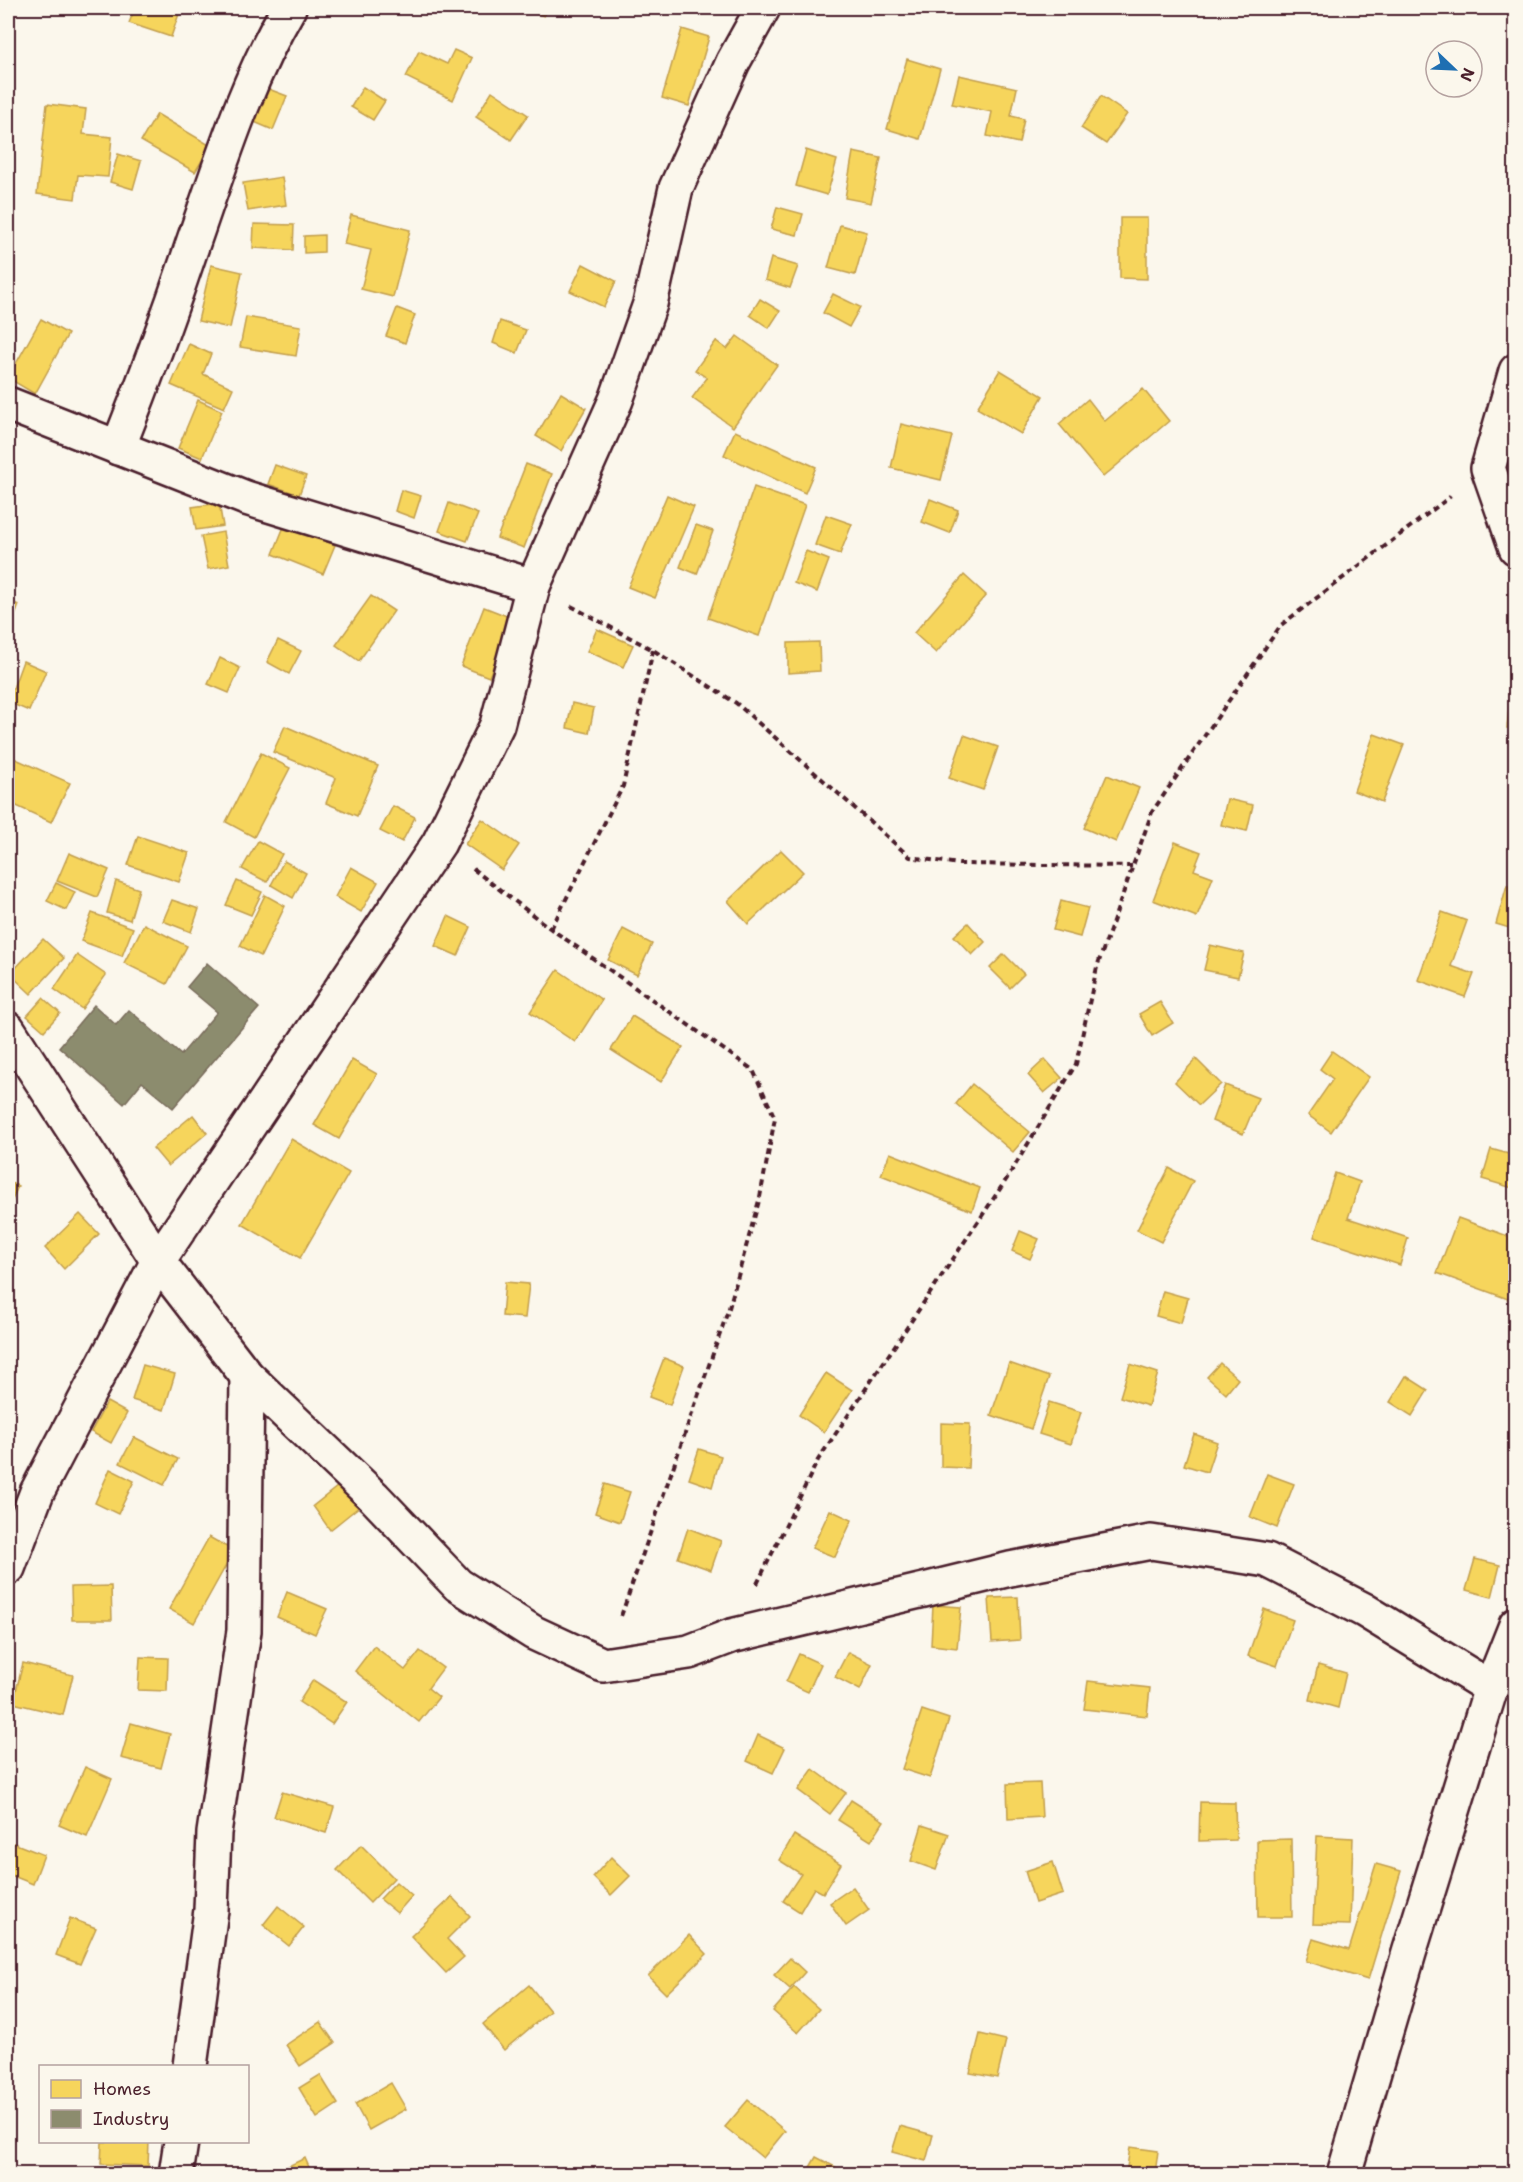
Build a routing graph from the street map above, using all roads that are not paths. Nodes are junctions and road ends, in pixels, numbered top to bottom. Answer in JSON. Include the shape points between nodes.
{"nodes":[{"id":1,"x":288,"y":8,"type":"edge"},
{"id":2,"x":763,"y":8,"type":"edge"},
{"id":3,"x":1515,"y":371,"type":"edge"},
{"id":4,"x":8,"y":404,"type":"edge"},
{"id":5,"x":118,"y":448,"type":"junction"},
{"id":6,"x":1515,"y":548,"type":"edge"},
{"id":7,"x":533,"y":586,"type":"junction"},
{"id":8,"x":8,"y":1029,"type":"edge"},
{"id":9,"x":158,"y":1260,"type":"junction"},
{"id":10,"x":247,"y":1376,"type":"junction"},
{"id":11,"x":8,"y":1568,"type":"edge"},
{"id":12,"x":1515,"y":1625,"type":"edge"},
{"id":13,"x":1491,"y":1688,"type":"junction"},
{"id":14,"x":190,"y":2065,"type":"edge"},
{"id":15,"x":181,"y":2143,"type":"edge"},
{"id":16,"x":176,"y":2175,"type":"edge"},
{"id":17,"x":1344,"y":2175,"type":"edge"}],
"edges":[{"from":1,"to":5,"type":"street","via":[[236,118],[160,342]]},
{"from":2,"to":7,"type":"street","via":[[733,62],[676,188],[650,304],[616,400]]},
{"from":3,"to":6,"type":"street","via":[[1488,468]]},
{"from":4,"to":5,"type":"street"},
{"from":5,"to":7,"type":"street","via":[[246,498]]},
{"from":7,"to":9,"type":"street","via":[[497,725],[439,843]]},
{"from":8,"to":9,"type":"street"},
{"from":9,"to":10,"type":"street"},
{"from":9,"to":11,"type":"street","via":[[37,1492]]},
{"from":10,"to":13,"type":"street","via":[[374,1497],[458,1585],[534,1633],[603,1665],[689,1652],[731,1636],[1010,1569],[1151,1542],[1267,1560],[1364,1610]]},
{"from":10,"to":14,"type":"street","via":[[244,1631],[214,1833],[211,1910]]},
{"from":12,"to":13,"type":"street"},
{"from":13,"to":17,"type":"street"},
{"from":15,"to":16,"type":"street"}]}
